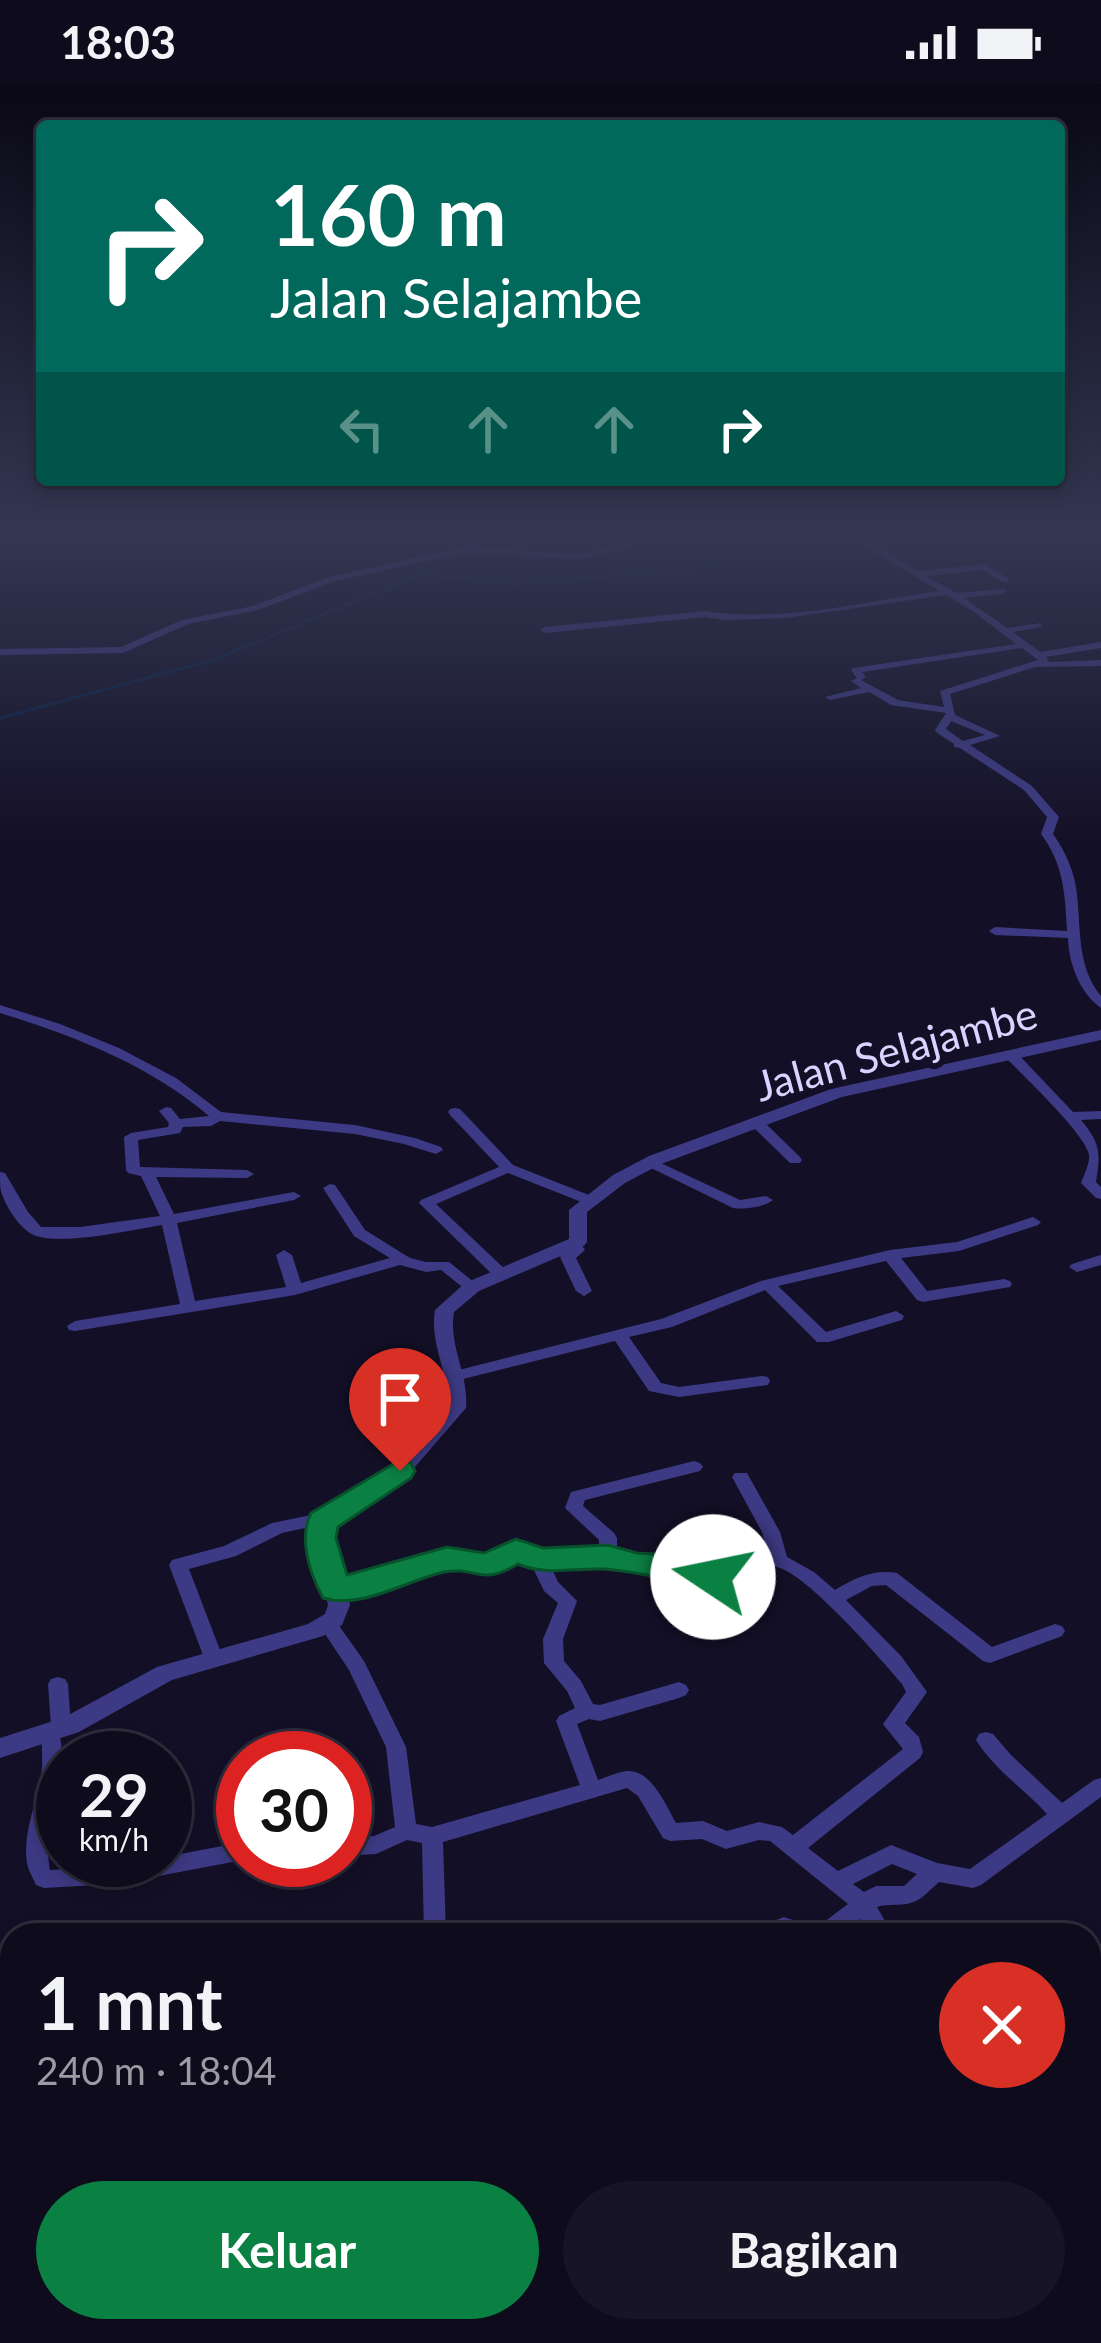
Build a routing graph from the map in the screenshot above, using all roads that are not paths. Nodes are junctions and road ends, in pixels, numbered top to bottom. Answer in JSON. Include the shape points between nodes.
{"nodes":[{"id":1,"x":153,"y":636,"type":"edge"},
{"id":2,"x":1012,"y":636,"type":"edge"},
{"id":3,"x":1025,"y":645,"type":"junction"},
{"id":4,"x":1101,"y":645,"type":"edge"},
{"id":5,"x":0,"y":652,"type":"edge"},
{"id":6,"x":1040,"y":660,"type":"junction"},
{"id":7,"x":1101,"y":663,"type":"edge"},
{"id":8,"x":867,"y":690,"type":"junction"},
{"id":9,"x":830,"y":697,"type":"dead end"},
{"id":10,"x":950,"y":714,"type":"junction"},
{"id":11,"x":958,"y":745,"type":"junction"},
{"id":12,"x":995,"y":931,"type":"dead end"},
{"id":13,"x":1072,"y":935,"type":"junction"},
{"id":14,"x":1101,"y":1004,"type":"edge"},
{"id":15,"x":0,"y":1009,"type":"edge"},
{"id":16,"x":1101,"y":1035,"type":"edge"},
{"id":17,"x":1011,"y":1054,"type":"junction"},
{"id":18,"x":455,"y":1112,"type":"dead end"},
{"id":19,"x":1101,"y":1115,"type":"edge"},
{"id":20,"x":217,"y":1116,"type":"junction"},
{"id":21,"x":1071,"y":1116,"type":"junction"},
{"id":22,"x":756,"y":1122,"type":"junction"},
{"id":23,"x":436,"y":1150,"type":"dead end"},
{"id":24,"x":795,"y":1160,"type":"dead end"},
{"id":25,"x":650,"y":1162,"type":"junction"},
{"id":26,"x":508,"y":1168,"type":"junction"},
{"id":27,"x":147,"y":1172,"type":"junction"},
{"id":28,"x":247,"y":1174,"type":"dead end"},
{"id":29,"x":0,"y":1176,"type":"edge"},
{"id":30,"x":330,"y":1188,"type":"dead end"},
{"id":31,"x":294,"y":1196,"type":"dead end"},
{"id":32,"x":1101,"y":1196,"type":"edge"},
{"id":33,"x":589,"y":1200,"type":"junction"},
{"id":34,"x":766,"y":1200,"type":"dead end"},
{"id":35,"x":168,"y":1217,"type":"junction"},
{"id":36,"x":1033,"y":1222,"type":"dead end"},
{"id":37,"x":574,"y":1245,"type":"junction"},
{"id":38,"x":284,"y":1255,"type":"dead end"},
{"id":39,"x":890,"y":1255,"type":"junction"},
{"id":40,"x":404,"y":1259,"type":"junction"},
{"id":41,"x":1101,"y":1260,"type":"edge"},
{"id":42,"x":1077,"y":1267,"type":"dead end"},
{"id":43,"x":502,"y":1275,"type":"junction"},
{"id":44,"x":1004,"y":1284,"type":"dead end"},
{"id":45,"x":767,"y":1285,"type":"junction"},
{"id":46,"x":472,"y":1287,"type":"junction"},
{"id":47,"x":295,"y":1290,"type":"junction"},
{"id":48,"x":584,"y":1291,"type":"dead end"},
{"id":49,"x":189,"y":1308,"type":"junction"},
{"id":50,"x":896,"y":1316,"type":"dead end"},
{"id":51,"x":75,"y":1326,"type":"dead end"},
{"id":52,"x":619,"y":1334,"type":"junction"},
{"id":53,"x":455,"y":1376,"type":"junction"},
{"id":54,"x":762,"y":1381,"type":"dead end"},
{"id":55,"x":694,"y":1467,"type":"dead end"},
{"id":56,"x":741,"y":1477,"type":"dead end"},
{"id":57,"x":326,"y":1518,"type":"junction"},
{"id":58,"x":608,"y":1557,"type":"junction"},
{"id":59,"x":538,"y":1560,"type":"junction"},
{"id":60,"x":778,"y":1560,"type":"junction"},
{"id":61,"x":335,"y":1590,"type":"junction"},
{"id":62,"x":833,"y":1599,"type":"junction"},
{"id":63,"x":328,"y":1625,"type":"junction"},
{"id":64,"x":1055,"y":1631,"type":"dead end"},
{"id":65,"x":213,"y":1658,"type":"junction"},
{"id":66,"x":58,"y":1684,"type":"dead end"},
{"id":67,"x":679,"y":1690,"type":"dead end"},
{"id":68,"x":587,"y":1711,"type":"junction"},
{"id":69,"x":55,"y":1731,"type":"joint"},
{"id":70,"x":36,"y":1737,"type":"edge"},
{"id":71,"x":986,"y":1740,"type":"dead end"},
{"id":72,"x":0,"y":1748,"type":"edge"},
{"id":73,"x":1101,"y":1786,"type":"edge"},
{"id":74,"x":592,"y":1790,"type":"junction"},
{"id":75,"x":1061,"y":1816,"type":"junction"},
{"id":76,"x":406,"y":1831,"type":"junction"},
{"id":77,"x":432,"y":1836,"type":"junction"},
{"id":78,"x":372,"y":1844,"type":"edge"},
{"id":79,"x":795,"y":1846,"type":"junction"},
{"id":80,"x":935,"y":1873,"type":"junction"},
{"id":81,"x":837,"y":1882,"type":"junction"},
{"id":82,"x":863,"y":1904,"type":"junction"},
{"id":83,"x":435,"y":1923,"type":"edge"},
{"id":84,"x":839,"y":1923,"type":"edge"},
{"id":85,"x":875,"y":1923,"type":"edge"}],
"edges":[{"from":1,"to":5,"type":"street","via":[[123,650]]},
{"from":2,"to":3,"type":"street"},
{"from":3,"to":6,"type":"street"},
{"from":3,"to":8,"type":"street","via":[[856,670]]},
{"from":4,"to":6,"type":"street"},
{"from":6,"to":7,"type":"street"},
{"from":6,"to":10,"type":"street","via":[[946,692]]},
{"from":8,"to":9,"type":"street"},
{"from":8,"to":10,"type":"street"},
{"from":10,"to":11,"type":"street","via":[[940,730]]},
{"from":10,"to":11,"type":"street","via":[[995,736]]},
{"from":11,"to":13,"type":"street","via":[[1028,788],[1053,817],[1047,834],[1070,886]]},
{"from":12,"to":13,"type":"street"},
{"from":13,"to":14,"type":"street","via":[[1079,969]]},
{"from":15,"to":20,"type":"street","via":[[120,1056]]},
{"from":16,"to":17,"type":"street","name":"Jalan Selajambe"},
{"from":17,"to":21,"type":"street"},
{"from":17,"to":22,"type":"street","name":"Jalan Selajambe","via":[[868,1084]]},
{"from":18,"to":26,"type":"street"},
{"from":19,"to":21,"type":"street"},
{"from":20,"to":23,"type":"street","via":[[344,1128]]},
{"from":20,"to":27,"type":"street","via":[[171,1117],[173,1131],[129,1139],[131,1168]]},
{"from":21,"to":32,"type":"street","via":[[1096,1149],[1088,1183]]},
{"from":22,"to":24,"type":"street"},
{"from":22,"to":25,"type":"street","name":"Jalan Selajambe"},
{"from":25,"to":33,"type":"street","name":"Jalan Selajambe"},
{"from":25,"to":34,"type":"street","via":[[738,1205]]},
{"from":26,"to":33,"type":"street"},
{"from":26,"to":43,"type":"street","via":[[426,1203]]},
{"from":27,"to":28,"type":"street"},
{"from":27,"to":35,"type":"street"},
{"from":29,"to":35,"type":"street","via":[[42,1234]]},
{"from":30,"to":40,"type":"street","via":[[359,1233]]},
{"from":31,"to":35,"type":"street"},
{"from":33,"to":37,"type":"street","via":[[576,1215],[582,1238]]},
{"from":35,"to":49,"type":"street"},
{"from":36,"to":39,"type":"street","via":[[959,1246]]},
{"from":37,"to":43,"type":"street"},
{"from":37,"to":48,"type":"street","via":[[568,1257]]},
{"from":38,"to":47,"type":"street"},
{"from":39,"to":44,"type":"street","via":[[926,1298]]},
{"from":39,"to":45,"type":"street"},
{"from":40,"to":46,"type":"street","via":[[444,1264]]},
{"from":40,"to":47,"type":"street"},
{"from":41,"to":42,"type":"street"},
{"from":43,"to":46,"type":"street"},
{"from":45,"to":50,"type":"street","via":[[823,1338]]},
{"from":45,"to":52,"type":"street"},
{"from":46,"to":53,"type":"street","via":[[442,1316]]},
{"from":47,"to":49,"type":"street"},
{"from":49,"to":51,"type":"street"},
{"from":52,"to":53,"type":"street"},
{"from":52,"to":54,"type":"street","via":[[656,1387],[679,1392]]},
{"from":53,"to":57,"type":"street","via":[[456,1408],[429,1443]]},
{"from":55,"to":58,"type":"street","via":[[574,1499],[608,1538]]},
{"from":56,"to":60,"type":"street"},
{"from":57,"to":61,"type":"street","via":[[320,1538]]},
{"from":57,"to":65,"type":"street","via":[[178,1565]]},
{"from":58,"to":59,"type":"street"},
{"from":58,"to":60,"type":"street","via":[[713,1577]]},
{"from":59,"to":61,"type":"street","via":[[520,1550],[488,1566],[447,1559]]},
{"from":59,"to":68,"type":"street","via":[[568,1601],[554,1663]]},
{"from":60,"to":62,"type":"street"},
{"from":61,"to":63,"type":"street","via":[[338,1613]]},
{"from":62,"to":64,"type":"street","via":[[890,1578],[990,1656]]},
{"from":62,"to":79,"type":"street","via":[[915,1687],[892,1724],[914,1749]]},
{"from":63,"to":65,"type":"street"},
{"from":63,"to":76,"type":"street","via":[[396,1747]]},
{"from":65,"to":69,"type":"street","via":[[154,1677]]},
{"from":66,"to":69,"type":"street"},
{"from":67,"to":68,"type":"street"},
{"from":68,"to":74,"type":"street","via":[[566,1721]]},
{"from":70,"to":72,"type":"street"},
{"from":71,"to":75,"type":"street"},
{"from":73,"to":75,"type":"street"},
{"from":74,"to":77,"type":"street"},
{"from":74,"to":79,"type":"street","via":[[630,1779],[670,1832],[703,1830],[731,1840],[769,1831]]},
{"from":75,"to":80,"type":"street","via":[[974,1879]]},
{"from":76,"to":77,"type":"street"},
{"from":76,"to":78,"type":"street"},
{"from":77,"to":83,"type":"street"},
{"from":79,"to":81,"type":"street"},
{"from":80,"to":81,"type":"street","via":[[891,1854]]},
{"from":80,"to":82,"type":"street","via":[[908,1895]]},
{"from":81,"to":82,"type":"street"},
{"from":82,"to":84,"type":"street"},
{"from":82,"to":85,"type":"street"}]}
